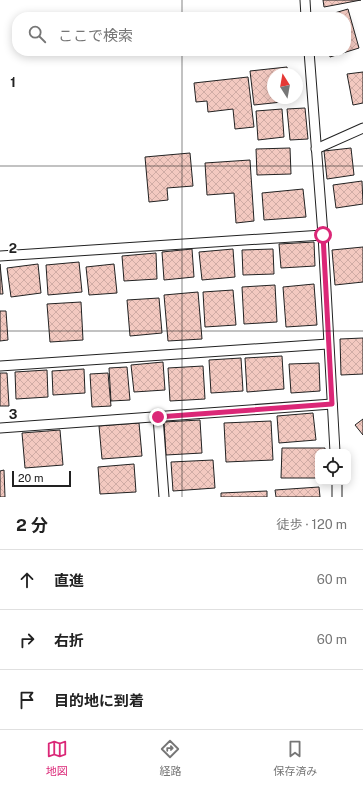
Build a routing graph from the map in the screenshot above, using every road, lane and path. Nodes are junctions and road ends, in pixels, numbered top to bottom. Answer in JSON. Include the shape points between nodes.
{"nodes":[{"id":1,"x":305,"y":0,"type":"edge"},
{"id":2,"x":306,"y":12,"type":"edge"},
{"id":3,"x":309,"y":56,"type":"edge"},
{"id":4,"x":363,"y":128,"type":"edge"},
{"id":5,"x":316,"y":149,"type":"junction"},
{"id":6,"x":323,"y":235,"type":"junction"},
{"id":7,"x":0,"y":256,"type":"edge"},
{"id":8,"x":328,"y":344,"type":"junction"},
{"id":9,"x":0,"y":366,"type":"edge"},
{"id":10,"x":332,"y":404,"type":"junction"},
{"id":11,"x":158,"y":417,"type":"junction"},
{"id":12,"x":0,"y":428,"type":"edge"},
{"id":13,"x":335,"y":449,"type":"edge"},
{"id":14,"x":336,"y":485,"type":"edge"},
{"id":15,"x":164,"y":497,"type":"edge"},
{"id":16,"x":337,"y":497,"type":"edge"}],
"edges":[{"from":1,"to":2,"type":"lane"},
{"from":3,"to":5,"type":"lane"},
{"from":4,"to":5,"type":"lane"},
{"from":5,"to":6,"type":"lane"},
{"from":6,"to":7,"type":"lane"},
{"from":6,"to":8,"type":"lane"},
{"from":8,"to":9,"type":"lane"},
{"from":8,"to":10,"type":"lane"},
{"from":10,"to":11,"type":"lane"},
{"from":10,"to":13,"type":"lane"},
{"from":11,"to":12,"type":"lane"},
{"from":11,"to":15,"type":"lane"},
{"from":14,"to":16,"type":"lane"}]}
